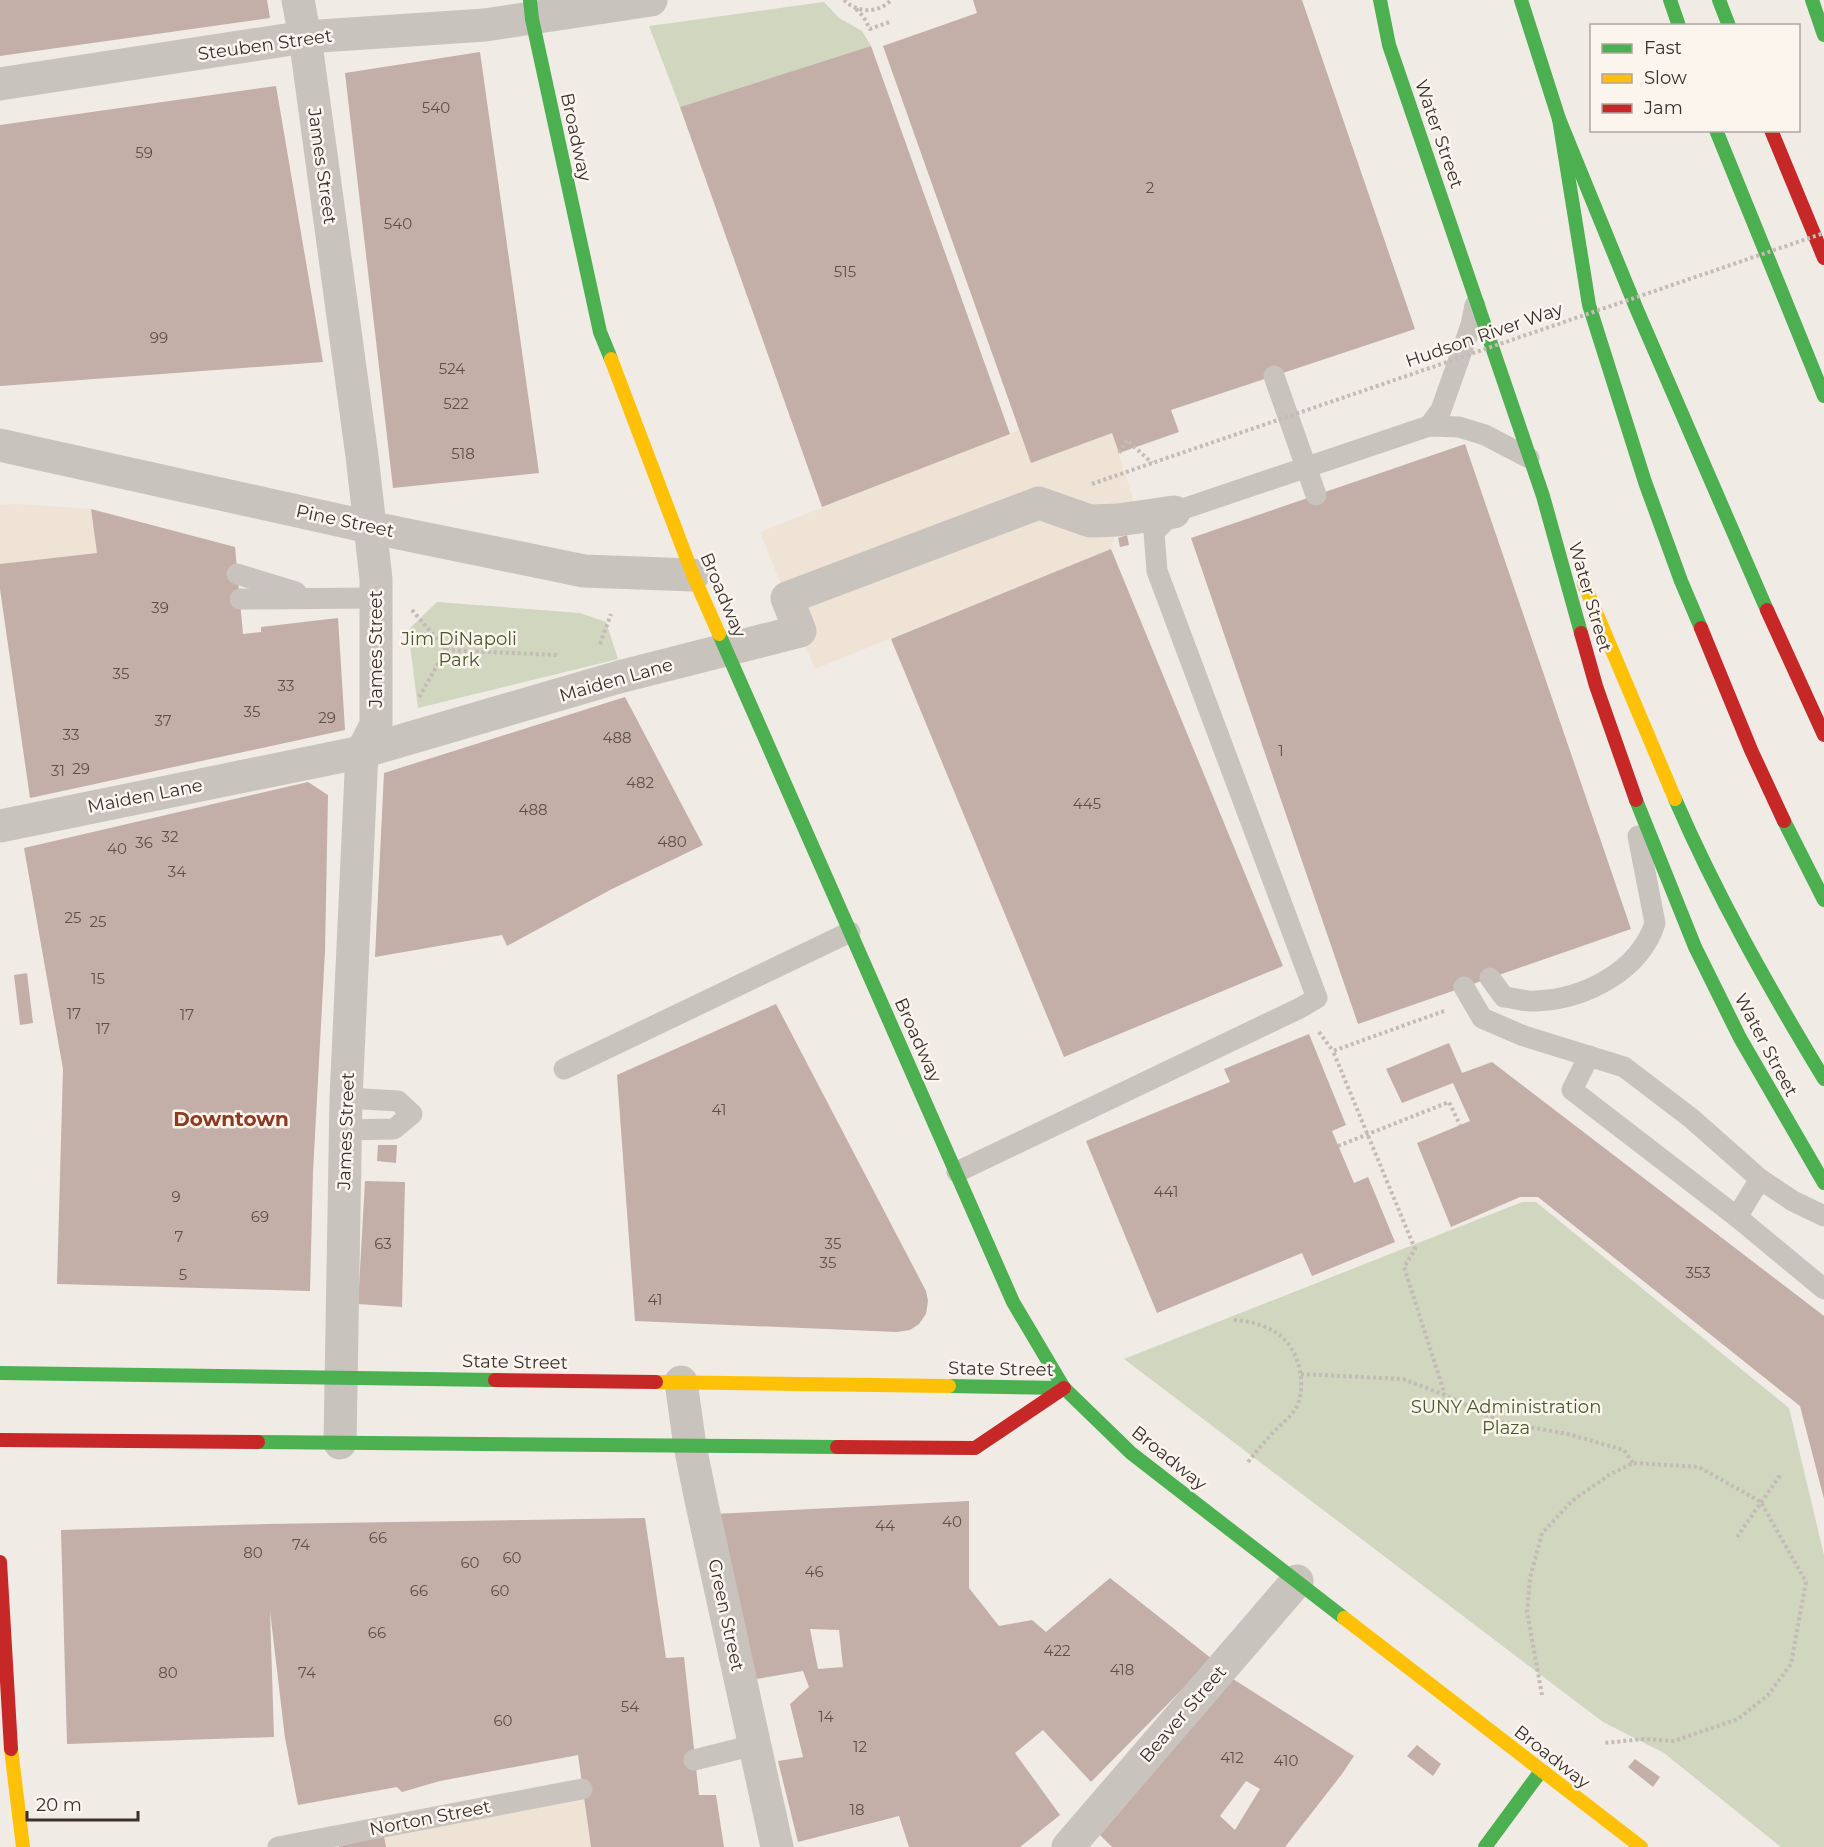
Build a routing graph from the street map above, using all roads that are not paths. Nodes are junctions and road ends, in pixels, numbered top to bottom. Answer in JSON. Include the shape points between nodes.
{"nodes":[{"id":1,"x":298,"y":0,"type":"edge"},
{"id":2,"x":651,"y":0,"type":"edge"},
{"id":3,"x":1371,"y":0,"type":"edge"},
{"id":4,"x":1380,"y":0,"type":"edge"},
{"id":5,"x":1521,"y":0,"type":"edge"},
{"id":6,"x":1670,"y":0,"type":"edge"},
{"id":7,"x":1719,"y":0,"type":"edge"},
{"id":8,"x":1812,"y":0,"type":"edge"},
{"id":9,"x":531,"y":10,"type":"edge"},
{"id":10,"x":1678,"y":24,"type":"edge"},
{"id":11,"x":1728,"y":24,"type":"edge"},
{"id":12,"x":1824,"y":35,"type":"edge"},
{"id":13,"x":305,"y":37,"type":"junction"},
{"id":14,"x":1389,"y":45,"type":"junction"},
{"id":15,"x":0,"y":84,"type":"edge"},
{"id":16,"x":1559,"y":119,"type":"junction"},
{"id":17,"x":1717,"y":132,"type":"edge"},
{"id":18,"x":1772,"y":132,"type":"edge"},
{"id":19,"x":1824,"y":258,"type":"edge"},
{"id":20,"x":1476,"y":298,"type":"junction"},
{"id":21,"x":1274,"y":376,"type":"dead end"},
{"id":22,"x":1824,"y":396,"type":"edge"},
{"id":23,"x":1429,"y":426,"type":"junction"},
{"id":24,"x":0,"y":445,"type":"edge"},
{"id":25,"x":1529,"y":458,"type":"junction"},
{"id":26,"x":1307,"y":467,"type":"junction"},
{"id":27,"x":1316,"y":495,"type":"dead end"},
{"id":28,"x":1543,"y":496,"type":"junction"},
{"id":29,"x":1174,"y":512,"type":"junction"},
{"id":30,"x":369,"y":527,"type":"junction"},
{"id":31,"x":237,"y":574,"type":"dead end"},
{"id":32,"x":693,"y":575,"type":"junction"},
{"id":33,"x":314,"y":598,"type":"junction"},
{"id":34,"x":376,"y":598,"type":"junction"},
{"id":35,"x":240,"y":599,"type":"dead end"},
{"id":36,"x":726,"y":649,"type":"junction"},
{"id":37,"x":1824,"y":735,"type":"edge"},
{"id":38,"x":362,"y":752,"type":"junction"},
{"id":39,"x":1625,"y":771,"type":"junction"},
{"id":40,"x":0,"y":826,"type":"edge"},
{"id":41,"x":1824,"y":900,"type":"edge"},
{"id":42,"x":850,"y":932,"type":"junction"},
{"id":43,"x":1490,"y":978,"type":"dead end"},
{"id":44,"x":1464,"y":987,"type":"dead end"},
{"id":45,"x":1589,"y":1056,"type":"junction"},
{"id":46,"x":564,"y":1069,"type":"dead end"},
{"id":47,"x":1824,"y":1079,"type":"edge"},
{"id":48,"x":346,"y":1098,"type":"junction"},
{"id":49,"x":346,"y":1130,"type":"junction"},
{"id":50,"x":957,"y":1172,"type":"junction"},
{"id":51,"x":1760,"y":1179,"type":"junction"},
{"id":52,"x":1824,"y":1183,"type":"edge"},
{"id":53,"x":1824,"y":1216,"type":"edge"},
{"id":54,"x":1737,"y":1217,"type":"junction"},
{"id":55,"x":1824,"y":1288,"type":"edge"},
{"id":56,"x":0,"y":1373,"type":"edge"},
{"id":57,"x":340,"y":1377,"type":"junction"},
{"id":58,"x":681,"y":1382,"type":"junction"},
{"id":59,"x":1064,"y":1388,"type":"junction"},
{"id":60,"x":0,"y":1440,"type":"edge"},
{"id":61,"x":340,"y":1443,"type":"junction"},
{"id":62,"x":690,"y":1446,"type":"junction"},
{"id":63,"x":0,"y":1562,"type":"edge"},
{"id":64,"x":1297,"y":1581,"type":"junction"},
{"id":65,"x":754,"y":1745,"type":"junction"},
{"id":66,"x":694,"y":1760,"type":"dead end"},
{"id":67,"x":1541,"y":1771,"type":"junction"},
{"id":68,"x":6,"y":1776,"type":"edge"},
{"id":69,"x":582,"y":1789,"type":"dead end"},
{"id":70,"x":23,"y":1847,"type":"edge"},
{"id":71,"x":278,"y":1847,"type":"edge"},
{"id":72,"x":777,"y":1847,"type":"edge"},
{"id":73,"x":1068,"y":1847,"type":"edge"},
{"id":74,"x":1485,"y":1847,"type":"edge"},
{"id":75,"x":1641,"y":1847,"type":"edge"}],
"edges":[{"from":1,"to":13,"type":"street","name":"James Street"},
{"from":2,"to":9,"type":"street","name":"Steuben Street","via":[[593,8]]},
{"from":3,"to":14,"type":"main road","name":"Water Street"},
{"from":4,"to":14,"type":"main road"},
{"from":5,"to":16,"type":"main road"},
{"from":6,"to":10,"type":"main road"},
{"from":7,"to":11,"type":"main road"},
{"from":8,"to":12,"type":"main road"},
{"from":9,"to":13,"type":"street","name":"Steuben Street","via":[[485,25]]},
{"from":9,"to":32,"type":"main road","name":"Broadway","via":[[600,332]]},
{"from":13,"to":15,"type":"street","name":"Steuben Street"},
{"from":13,"to":30,"type":"street","name":"James Street"},
{"from":14,"to":20,"type":"main road","name":"Water Street"},
{"from":16,"to":37,"type":"main road","via":[[1688,434]]},
{"from":16,"to":41,"type":"main road","via":[[1589,305],[1645,482],[1751,750]]},
{"from":17,"to":22,"type":"main road"},
{"from":18,"to":19,"type":"main road"},
{"from":20,"to":23,"type":"lane","via":[[1471,325],[1441,410]]},
{"from":20,"to":25,"type":"main road","name":"Water Street"},
{"from":21,"to":26,"type":"lane"},
{"from":23,"to":25,"type":"lane","via":[[1468,429]]},
{"from":23,"to":26,"type":"lane"},
{"from":24,"to":30,"type":"street","name":"Pine Street"},
{"from":25,"to":28,"type":"main road","name":"Water Street"},
{"from":26,"to":27,"type":"lane"},
{"from":26,"to":29,"type":"lane"},
{"from":28,"to":39,"type":"main road","name":"Water Street","via":[[1596,686]]},
{"from":28,"to":47,"type":"main road","via":[[1735,928]]},
{"from":29,"to":36,"type":"street","name":"Maiden Lane","via":[[1090,521],[1039,503],[787,598],[800,631]]},
{"from":29,"to":50,"type":"lane","via":[[1154,532],[1157,572],[1317,998]]},
{"from":30,"to":32,"type":"street","name":"Pine Street","via":[[584,571]]},
{"from":30,"to":34,"type":"street","name":"James Street"},
{"from":31,"to":33,"type":"lane"},
{"from":32,"to":36,"type":"main road","name":"Broadway"},
{"from":33,"to":34,"type":"lane"},
{"from":33,"to":35,"type":"lane"},
{"from":34,"to":38,"type":"street","name":"James Street","via":[[376,725]]},
{"from":36,"to":38,"type":"street","name":"Maiden Lane"},
{"from":36,"to":42,"type":"main road","name":"Broadway"},
{"from":38,"to":40,"type":"street","name":"Maiden Lane"},
{"from":38,"to":48,"type":"street","name":"James Street"},
{"from":39,"to":43,"type":"lane","via":[[1655,923],[1651,937],[1630,963],[1608,980],[1574,995],[1536,1002],[1504,997]]},
{"from":39,"to":52,"type":"main road","name":"Water Street","via":[[1695,947],[1740,1038]]},
{"from":42,"to":46,"type":"lane"},
{"from":42,"to":50,"type":"main road","name":"Broadway"},
{"from":44,"to":45,"type":"lane","via":[[1482,1018]]},
{"from":45,"to":51,"type":"lane","via":[[1624,1067],[1691,1118]]},
{"from":45,"to":54,"type":"lane","via":[[1572,1090]]},
{"from":48,"to":49,"type":"street","name":"James Street"},
{"from":48,"to":49,"type":"lane","via":[[398,1101],[412,1114],[394,1129]]},
{"from":49,"to":57,"type":"street","name":"James Street"},
{"from":50,"to":59,"type":"main road","name":"Broadway","via":[[1014,1302]]},
{"from":51,"to":53,"type":"lane"},
{"from":51,"to":54,"type":"lane"},
{"from":54,"to":55,"type":"lane"},
{"from":56,"to":57,"type":"main road","name":"State Street"},
{"from":57,"to":58,"type":"main road","name":"State Street"},
{"from":57,"to":61,"type":"street","name":"James Street"},
{"from":58,"to":59,"type":"main road","name":"State Street"},
{"from":58,"to":62,"type":"street","name":"Green Street"},
{"from":59,"to":62,"type":"main road","name":"State Street","via":[[975,1448]]},
{"from":59,"to":64,"type":"main road","name":"Broadway","via":[[1131,1453]]},
{"from":60,"to":61,"type":"main road","name":"State Street"},
{"from":61,"to":62,"type":"main road","name":"State Street"},
{"from":62,"to":65,"type":"street","name":"Green Street"},
{"from":63,"to":68,"type":"main road"},
{"from":64,"to":67,"type":"main road","name":"Broadway"},
{"from":64,"to":73,"type":"street","name":"Beaver Street"},
{"from":65,"to":66,"type":"lane"},
{"from":65,"to":72,"type":"street","name":"Green Street"},
{"from":67,"to":74,"type":"main road"},
{"from":67,"to":75,"type":"main road","name":"Broadway"},
{"from":68,"to":70,"type":"main road"},
{"from":69,"to":71,"type":"lane","name":"Norton Street"}]}
